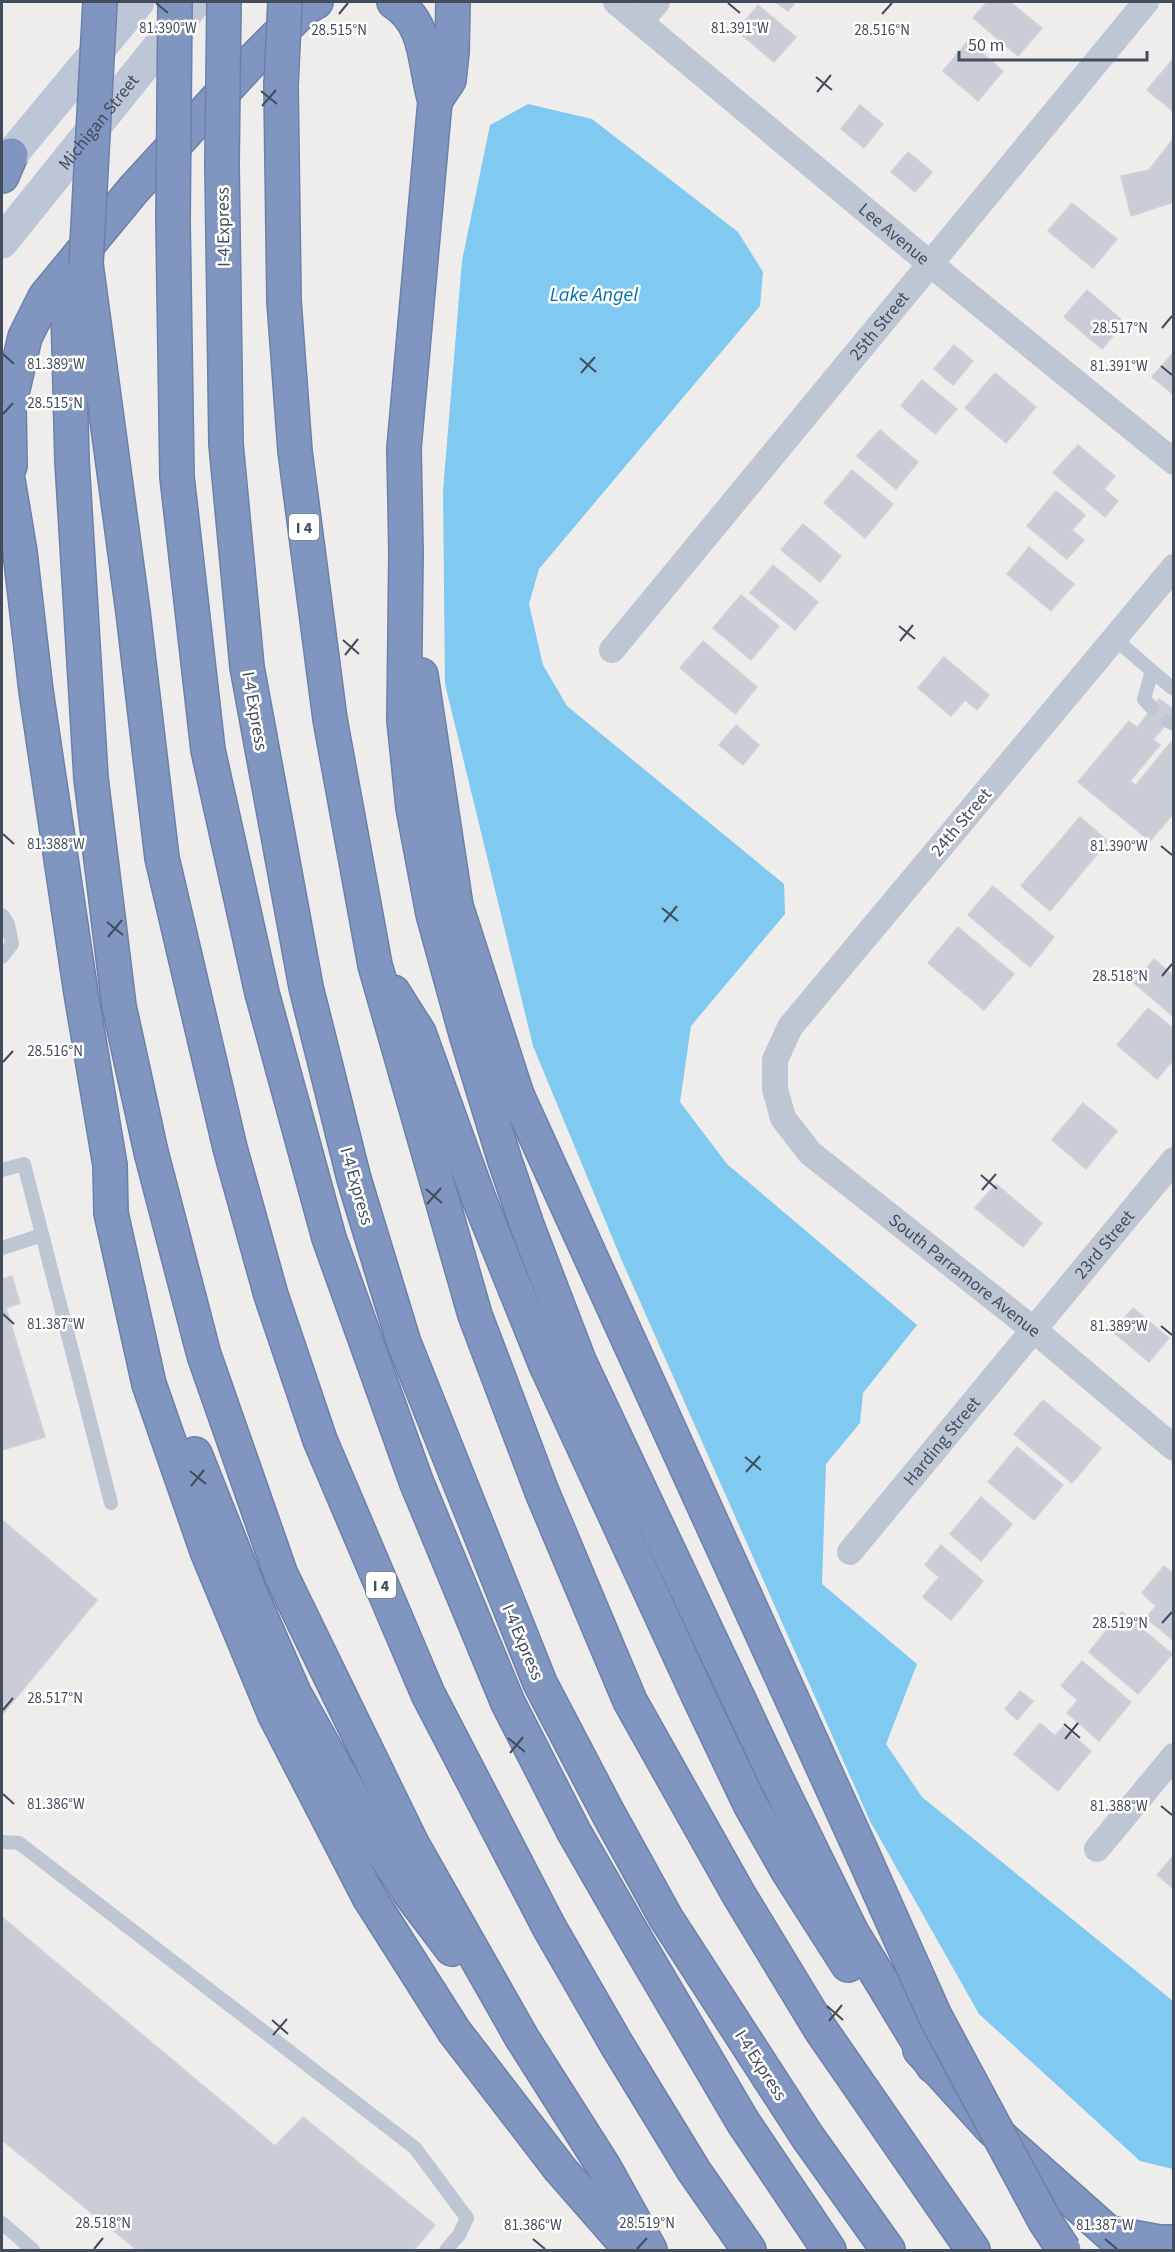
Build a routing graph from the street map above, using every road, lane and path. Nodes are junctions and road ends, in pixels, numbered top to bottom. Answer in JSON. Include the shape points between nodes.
{"nodes":[{"id":1,"x":100,"y":2,"type":"edge"},
{"id":2,"x":138,"y":2,"type":"edge"},
{"id":3,"x":175,"y":2,"type":"edge"},
{"id":4,"x":195,"y":2,"type":"edge"},
{"id":5,"x":224,"y":2,"type":"edge"},
{"id":6,"x":285,"y":2,"type":"edge"},
{"id":7,"x":316,"y":2,"type":"edge"},
{"id":8,"x":394,"y":2,"type":"edge"},
{"id":9,"x":453,"y":2,"type":"edge"},
{"id":10,"x":616,"y":2,"type":"edge"},
{"id":11,"x":657,"y":2,"type":"edge"},
{"id":12,"x":1146,"y":2,"type":"edge"},
{"id":13,"x":640,"y":22,"type":"junction"},
{"id":14,"x":435,"y":101,"type":"junction"},
{"id":15,"x":5,"y":166,"type":"edge"},
{"id":16,"x":2,"y":242,"type":"edge"},
{"id":17,"x":929,"y":263,"type":"junction"},
{"id":18,"x":86,"y":264,"type":"junction"},
{"id":19,"x":2,"y":444,"type":"edge"},
{"id":20,"x":1173,"y":462,"type":"edge"},
{"id":21,"x":7,"y":515,"type":"edge"},
{"id":22,"x":406,"y":552,"type":"junction"},
{"id":23,"x":1173,"y":567,"type":"edge"},
{"id":24,"x":1114,"y":638,"type":"junction"},
{"id":25,"x":612,"y":650,"type":"dead end"},
{"id":26,"x":1152,"y":671,"type":"junction"},
{"id":27,"x":1172,"y":688,"type":"dead end"},
{"id":28,"x":1152,"y":708,"type":"dead end"},
{"id":29,"x":2,"y":915,"type":"edge"},
{"id":30,"x":2,"y":957,"type":"edge"},
{"id":31,"x":375,"y":965,"type":"junction"},
{"id":32,"x":775,"y":1089,"type":"joint"},
{"id":33,"x":1173,"y":1160,"type":"edge"},
{"id":34,"x":110,"y":1165,"type":"junction"},
{"id":35,"x":2,"y":1170,"type":"edge"},
{"id":36,"x":42,"y":1235,"type":"junction"},
{"id":37,"x":2,"y":1248,"type":"edge"},
{"id":38,"x":1034,"y":1330,"type":"junction"},
{"id":39,"x":1173,"y":1448,"type":"edge"},
{"id":40,"x":111,"y":1503,"type":"dead end"},
{"id":41,"x":850,"y":1552,"type":"dead end"},
{"id":42,"x":1173,"y":1756,"type":"edge"},
{"id":43,"x":2,"y":1842,"type":"edge"},
{"id":44,"x":1097,"y":1849,"type":"dead end"},
{"id":45,"x":522,"y":2038,"type":"junction"},
{"id":46,"x":933,"y":2066,"type":"junction"},
{"id":47,"x":604,"y":2167,"type":"junction"},
{"id":48,"x":2,"y":2223,"type":"edge"},
{"id":49,"x":1173,"y":2242,"type":"edge"},
{"id":50,"x":1113,"y":2245,"type":"edge"},
{"id":51,"x":33,"y":2250,"type":"edge"},
{"id":52,"x":446,"y":2250,"type":"edge"},
{"id":53,"x":631,"y":2250,"type":"edge"},
{"id":54,"x":650,"y":2250,"type":"edge"},
{"id":55,"x":668,"y":2250,"type":"edge"},
{"id":56,"x":749,"y":2250,"type":"edge"},
{"id":57,"x":830,"y":2250,"type":"edge"},
{"id":58,"x":888,"y":2250,"type":"edge"},
{"id":59,"x":973,"y":2250,"type":"edge"},
{"id":60,"x":1064,"y":2250,"type":"edge"}],
"edges":[{"from":1,"to":18,"type":"highway","number":"I 4","bridge":true},
{"from":2,"to":15,"type":"main road"},
{"from":3,"to":57,"type":"highway","name":"I-4 Express","bridge":true,"via":[[172,220],[177,477],[208,750],[262,993],[329,1238],[416,1481],[508,1703],[574,1832],[743,2122]]},
{"from":4,"to":16,"type":"main road","name":"Michigan Street"},
{"from":5,"to":58,"type":"highway","name":"I-4 Express","bridge":true,"via":[[226,444],[248,667],[306,987],[354,1179],[404,1343],[540,1683],[679,1938],[807,2136]]},
{"from":6,"to":31,"type":"highway","number":"I 4","bridge":true,"via":[[281,85],[284,301],[295,451],[330,719]]},
{"from":7,"to":21,"type":"highway","via":[[249,64],[134,189],[45,297],[25,337],[9,406]]},
{"from":8,"to":14,"type":"highway","via":[[407,10],[425,45]]},
{"from":9,"to":14,"type":"highway","via":[[449,80]]},
{"from":10,"to":13,"type":"street","name":"Lee Avenue"},
{"from":11,"to":13,"type":"street"},
{"from":12,"to":17,"type":"street","name":"25th Street"},
{"from":13,"to":17,"type":"street","name":"Lee Avenue"},
{"from":14,"to":22,"type":"highway","via":[[404,448]]},
{"from":17,"to":20,"type":"street","name":"Lee Avenue"},
{"from":17,"to":25,"type":"street","name":"25th Street"},
{"from":18,"to":45,"type":"highway","via":[[68,308],[91,778],[119,1006],[151,1152],[204,1355],[281,1575],[412,1844]]},
{"from":18,"to":56,"type":"highway","number":"I 4","via":[[162,858],[230,1148],[271,1295],[320,1440],[444,1725],[549,1927],[617,2045],[694,2171]]},
{"from":19,"to":21,"type":"highway"},
{"from":21,"to":34,"type":"highway"},
{"from":22,"to":46,"type":"highway","via":[[404,720],[413,808],[434,914],[466,1034],[528,1228],[579,1360],[772,1770],[851,1930]]},
{"from":22,"to":60,"type":"highway","bridge":true,"via":[[456,906],[517,1095],[935,2016]]},
{"from":23,"to":24,"type":"street","name":"24th Street"},
{"from":24,"to":26,"type":"lane"},
{"from":24,"to":32,"type":"street","name":"24th Street","via":[[790,1027],[775,1060]]},
{"from":26,"to":27,"type":"lane"},
{"from":26,"to":28,"type":"lane","via":[[1144,699]]},
{"from":29,"to":30,"type":"lane","via":[[12,944]]},
{"from":31,"to":46,"type":"highway","via":[[419,1033],[479,1199],[546,1365],[750,1804],[851,1971]]},
{"from":31,"to":59,"type":"highway","number":"I 4","via":[[475,1315],[542,1492],[630,1701],[739,1895],[821,2030]]},
{"from":32,"to":38,"type":"street","name":"South Parramore Avenue","via":[[783,1118],[810,1153]]},
{"from":33,"to":38,"type":"street","name":"23rd Street"},
{"from":34,"to":45,"type":"highway","via":[[126,1207],[158,1344],[179,1413],[294,1693],[400,1879]]},
{"from":34,"to":53,"type":"highway","via":[[111,1213],[149,1384],[207,1551],[275,1715],[369,1897],[454,2031],[560,2169]]},
{"from":35,"to":36,"type":"lane","via":[[24,1164]]},
{"from":36,"to":37,"type":"lane"},
{"from":36,"to":40,"type":"lane"},
{"from":38,"to":39,"type":"street","name":"South Parramore Avenue"},
{"from":38,"to":41,"type":"street","name":"Harding Street"},
{"from":42,"to":44,"type":"street"},
{"from":43,"to":52,"type":"lane","via":[[19,1843],[416,2148],[467,2218]]},
{"from":45,"to":47,"type":"highway"},
{"from":46,"to":50,"type":"highway"},
{"from":47,"to":54,"type":"highway"},
{"from":47,"to":55,"type":"highway"},
{"from":48,"to":51,"type":"lane"},
{"from":49,"to":50,"type":"highway"}]}
